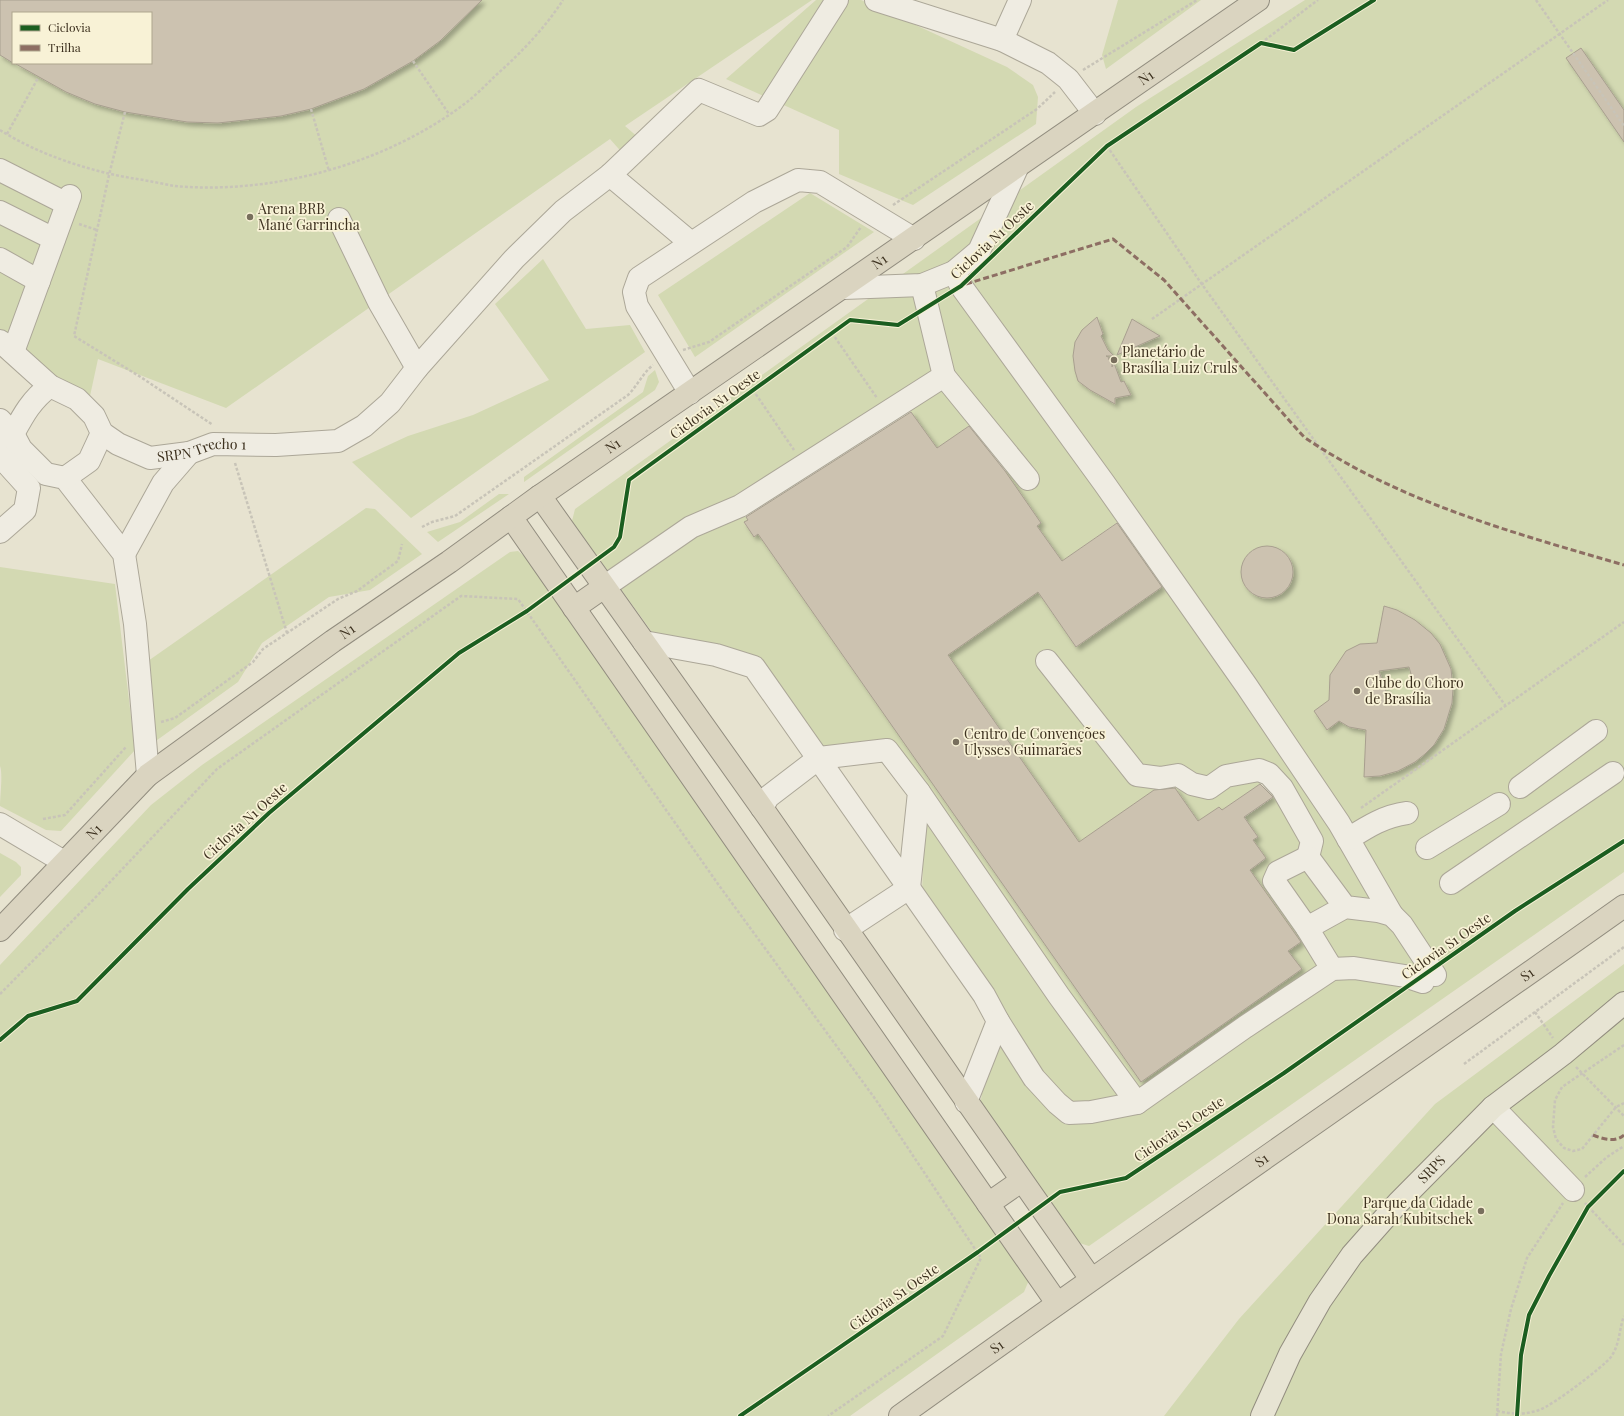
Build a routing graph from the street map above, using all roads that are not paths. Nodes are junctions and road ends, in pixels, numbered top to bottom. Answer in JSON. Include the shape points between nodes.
{"nodes":[{"id":1,"x":837,"y":0,"type":"edge"},
{"id":2,"x":876,"y":0,"type":"edge"},
{"id":3,"x":1020,"y":0,"type":"edge"},
{"id":4,"x":1258,"y":0,"type":"edge"},
{"id":5,"x":1002,"y":40,"type":"junction"},
{"id":6,"x":1095,"y":114,"type":"junction"},
{"id":7,"x":1017,"y":168,"type":"junction"},
{"id":8,"x":0,"y":170,"type":"edge"},
{"id":9,"x":610,"y":175,"type":"junction"},
{"id":10,"x":0,"y":212,"type":"edge"},
{"id":11,"x":339,"y":219,"type":"dead end"},
{"id":12,"x":54,"y":239,"type":"junction"},
{"id":13,"x":914,"y":239,"type":"junction"},
{"id":14,"x":691,"y":243,"type":"junction"},
{"id":15,"x":0,"y":259,"type":"edge"},
{"id":16,"x":954,"y":272,"type":"junction"},
{"id":17,"x":39,"y":281,"type":"junction"},
{"id":18,"x":922,"y":285,"type":"junction"},
{"id":19,"x":844,"y":288,"type":"junction"},
{"id":20,"x":6,"y":347,"type":"edge"},
{"id":21,"x":418,"y":368,"type":"junction"},
{"id":22,"x":944,"y":376,"type":"junction"},
{"id":23,"x":50,"y":386,"type":"junction"},
{"id":24,"x":690,"y":393,"type":"junction"},
{"id":25,"x":7,"y":427,"type":"edge"},
{"id":26,"x":102,"y":433,"type":"junction"},
{"id":27,"x":189,"y":453,"type":"junction"},
{"id":28,"x":0,"y":455,"type":"edge"},
{"id":29,"x":65,"y":478,"type":"junction"},
{"id":30,"x":1028,"y":479,"type":"dead end"},
{"id":31,"x":540,"y":496,"type":"junction"},
{"id":32,"x":511,"y":517,"type":"junction"},
{"id":33,"x":0,"y":532,"type":"edge"},
{"id":34,"x":124,"y":554,"type":"junction"},
{"id":35,"x":604,"y":587,"type":"junction"},
{"id":36,"x":574,"y":608,"type":"junction"},
{"id":37,"x":644,"y":642,"type":"junction"},
{"id":38,"x":1047,"y":661,"type":"dead end"},
{"id":39,"x":1596,"y":731,"type":"dead end"},
{"id":40,"x":819,"y":758,"type":"junction"},
{"id":41,"x":1612,"y":773,"type":"dead end"},
{"id":42,"x":148,"y":775,"type":"junction"},
{"id":43,"x":1520,"y":787,"type":"dead end"},
{"id":44,"x":919,"y":792,"type":"junction"},
{"id":45,"x":1499,"y":804,"type":"dead end"},
{"id":46,"x":762,"y":808,"type":"junction"},
{"id":47,"x":1407,"y":814,"type":"dead end"},
{"id":48,"x":0,"y":824,"type":"edge"},
{"id":49,"x":1344,"y":831,"type":"junction"},
{"id":50,"x":1427,"y":848,"type":"dead end"},
{"id":51,"x":1308,"y":857,"type":"junction"},
{"id":52,"x":64,"y":862,"type":"junction"},
{"id":53,"x":1451,"y":883,"type":"dead end"},
{"id":54,"x":909,"y":888,"type":"junction"},
{"id":55,"x":1624,"y":906,"type":"edge"},
{"id":56,"x":1345,"y":907,"type":"junction"},
{"id":57,"x":1392,"y":915,"type":"junction"},
{"id":58,"x":1307,"y":928,"type":"junction"},
{"id":59,"x":0,"y":930,"type":"edge"},
{"id":60,"x":845,"y":930,"type":"junction"},
{"id":61,"x":1332,"y":969,"type":"junction"},
{"id":62,"x":1624,"y":1003,"type":"edge"},
{"id":63,"x":998,"y":1021,"type":"junction"},
{"id":64,"x":966,"y":1102,"type":"junction"},
{"id":65,"x":1137,"y":1103,"type":"junction"},
{"id":66,"x":1493,"y":1107,"type":"junction"},
{"id":67,"x":1021,"y":1181,"type":"junction"},
{"id":68,"x":1573,"y":1190,"type":"road end"},
{"id":69,"x":988,"y":1204,"type":"junction"},
{"id":70,"x":1091,"y":1279,"type":"junction"},
{"id":71,"x":1057,"y":1303,"type":"junction"},
{"id":72,"x":900,"y":1416,"type":"edge"},
{"id":73,"x":1262,"y":1416,"type":"edge"}],
"edges":[{"from":1,"to":9,"type":"lane","name":"SRPN Trecho 1","via":[[767,110],[760,115],[699,90]]},
{"from":2,"to":5,"type":"lane"},
{"from":3,"to":5,"type":"lane"},
{"from":4,"to":6,"type":"highway","name":"N1"},
{"from":5,"to":6,"type":"lane","via":[[1048,63],[1068,79]]},
{"from":6,"to":7,"type":"highway","name":"N1"},
{"from":7,"to":13,"type":"highway","name":"N1"},
{"from":7,"to":16,"type":"lane","via":[[980,251]]},
{"from":8,"to":12,"type":"lane","via":[[69,200]]},
{"from":9,"to":14,"type":"lane"},
{"from":9,"to":21,"type":"lane","name":"SRPN Trecho 1","via":[[563,211],[514,259]]},
{"from":10,"to":12,"type":"lane"},
{"from":11,"to":21,"type":"lane","via":[[378,302]]},
{"from":12,"to":17,"type":"lane"},
{"from":13,"to":14,"type":"lane","via":[[820,182],[798,180],[754,202]]},
{"from":13,"to":19,"type":"highway","name":"N1"},
{"from":14,"to":24,"type":"lane","via":[[640,278],[634,292],[637,306]]},
{"from":15,"to":17,"type":"lane"},
{"from":16,"to":18,"type":"lane"},
{"from":16,"to":49,"type":"lane","via":[[961,286],[1246,685]]},
{"from":17,"to":20,"type":"lane"},
{"from":18,"to":19,"type":"lane"},
{"from":18,"to":22,"type":"lane"},
{"from":19,"to":24,"type":"highway","name":"N1"},
{"from":20,"to":23,"type":"lane","name":"SRPN Trecho 1"},
{"from":21,"to":27,"type":"lane","name":"SRPN Trecho 1","via":[[390,403],[364,426],[338,441],[276,445],[213,444]]},
{"from":22,"to":30,"type":"lane"},
{"from":22,"to":35,"type":"lane","via":[[740,506],[691,527]]},
{"from":23,"to":25,"type":"lane","via":[[37,396],[22,417]]},
{"from":23,"to":26,"type":"lane","name":"SRPN Trecho 1","via":[[77,399],[94,416]]},
{"from":24,"to":31,"type":"highway","name":"N1"},
{"from":25,"to":28,"type":"lane"},
{"from":25,"to":29,"type":"lane","via":[[21,449],[46,474]]},
{"from":26,"to":27,"type":"lane","name":"SRPN Trecho 1","via":[[118,444],[150,458]]},
{"from":26,"to":29,"type":"lane","via":[[89,461]]},
{"from":27,"to":34,"type":"lane","via":[[163,483]]},
{"from":28,"to":33,"type":"lane","via":[[28,488],[25,510]]},
{"from":29,"to":34,"type":"lane"},
{"from":31,"to":32,"type":"highway","name":"N1"},
{"from":31,"to":35,"type":"highway"},
{"from":32,"to":36,"type":"highway"},
{"from":32,"to":42,"type":"highway","name":"N1","via":[[333,641]]},
{"from":34,"to":42,"type":"lane","via":[[135,624]]},
{"from":35,"to":36,"type":"highway"},
{"from":35,"to":37,"type":"highway"},
{"from":36,"to":69,"type":"highway"},
{"from":37,"to":40,"type":"lane","via":[[716,655],[754,667]]},
{"from":37,"to":46,"type":"highway"},
{"from":38,"to":51,"type":"lane","via":[[1137,775],[1160,778],[1178,775],[1192,784],[1209,788],[1226,776],[1259,770],[1269,774],[1282,788],[1312,841]]},
{"from":39,"to":43,"type":"lane"},
{"from":40,"to":44,"type":"lane","via":[[887,750]]},
{"from":40,"to":46,"type":"lane","via":[[768,797]]},
{"from":40,"to":54,"type":"lane"},
{"from":41,"to":53,"type":"lane"},
{"from":42,"to":52,"type":"highway","name":"N1"},
{"from":44,"to":54,"type":"lane"},
{"from":44,"to":65,"type":"lane","via":[[1059,996]]},
{"from":45,"to":50,"type":"lane"},
{"from":46,"to":60,"type":"highway"},
{"from":47,"to":49,"type":"lane"},
{"from":48,"to":52,"type":"lane"},
{"from":49,"to":57,"type":"lane"},
{"from":51,"to":56,"type":"lane"},
{"from":51,"to":58,"type":"lane","via":[[1278,872],[1274,882]]},
{"from":52,"to":59,"type":"highway","name":"N1"},
{"from":54,"to":60,"type":"lane"},
{"from":54,"to":63,"type":"lane","via":[[984,995]]},
{"from":55,"to":70,"type":"highway","name":"S1","via":[[1384,1077]]},
{"from":56,"to":57,"type":"lane"},
{"from":56,"to":58,"type":"lane"},
{"from":57,"to":61,"type":"lane","via":[[1402,925],[1429,979],[1354,968]]},
{"from":58,"to":61,"type":"lane"},
{"from":60,"to":64,"type":"highway"},
{"from":61,"to":65,"type":"lane"},
{"from":62,"to":66,"type":"main road","name":"SRPS","via":[[1563,1054]]},
{"from":63,"to":64,"type":"lane"},
{"from":63,"to":65,"type":"lane","via":[[1034,1078],[1069,1113],[1091,1112]]},
{"from":64,"to":67,"type":"highway"},
{"from":66,"to":68,"type":"lane"},
{"from":66,"to":73,"type":"main road","name":"SRPS","via":[[1398,1202],[1352,1255],[1320,1300],[1290,1354]]},
{"from":67,"to":69,"type":"highway"},
{"from":67,"to":70,"type":"highway"},
{"from":69,"to":71,"type":"highway"},
{"from":70,"to":71,"type":"highway","name":"S1"},
{"from":71,"to":72,"type":"highway","name":"S1"}]}
